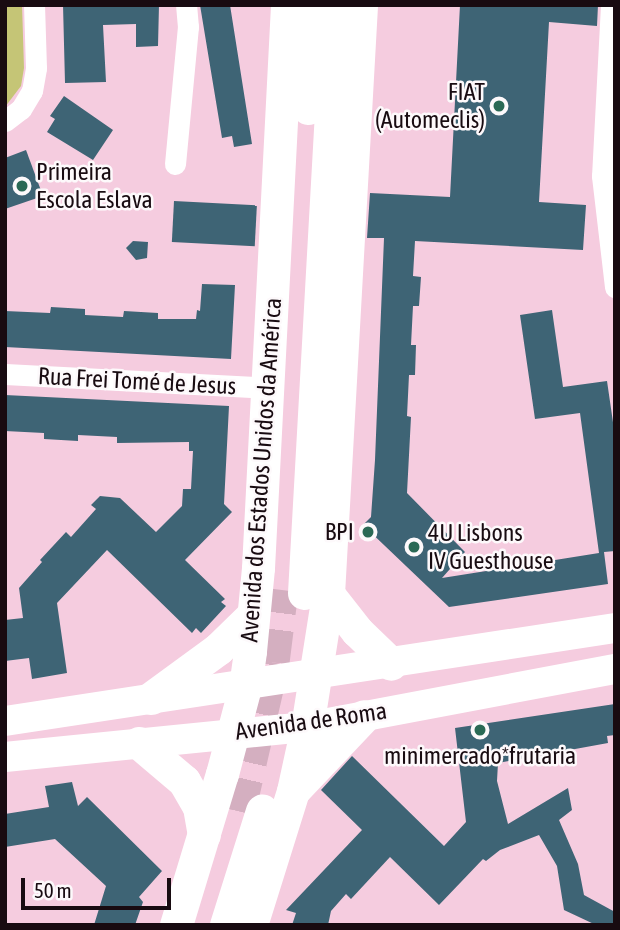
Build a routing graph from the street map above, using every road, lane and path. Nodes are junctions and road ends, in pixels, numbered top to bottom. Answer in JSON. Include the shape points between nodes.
{"nodes":[{"id":1,"x":34,"y":5,"type":"edge"},
{"id":2,"x":186,"y":5,"type":"edge"},
{"id":3,"x":287,"y":5,"type":"edge"},
{"id":4,"x":313,"y":5,"type":"edge"},
{"id":5,"x":337,"y":5,"type":"edge"},
{"id":6,"x":361,"y":5,"type":"edge"},
{"id":7,"x":611,"y":5,"type":"edge"},
{"id":8,"x":5,"y":121,"type":"edge"},
{"id":9,"x":175,"y":164,"type":"dead end"},
{"id":10,"x":609,"y":193,"type":"edge"},
{"id":11,"x":615,"y":287,"type":"edge"},
{"id":12,"x":5,"y":374,"type":"edge"},
{"id":13,"x":268,"y":388,"type":"junction"},
{"id":14,"x":304,"y":592,"type":"junction"},
{"id":15,"x":253,"y":615,"type":"junction"},
{"id":16,"x":615,"y":628,"type":"edge"},
{"id":17,"x":391,"y":664,"type":"junction"},
{"id":18,"x":615,"y":668,"type":"edge"},
{"id":19,"x":316,"y":676,"type":"junction"},
{"id":20,"x":245,"y":687,"type":"junction"},
{"id":21,"x":151,"y":698,"type":"junction"},
{"id":22,"x":364,"y":716,"type":"junction"},
{"id":23,"x":5,"y":721,"type":"edge"},
{"id":24,"x":307,"y":727,"type":"junction"},
{"id":25,"x":233,"y":732,"type":"junction"},
{"id":26,"x":139,"y":743,"type":"junction"},
{"id":27,"x":5,"y":757,"type":"edge"},
{"id":28,"x":293,"y":791,"type":"junction"},
{"id":29,"x":204,"y":835,"type":"junction"},
{"id":30,"x":176,"y":925,"type":"edge"},
{"id":31,"x":202,"y":925,"type":"edge"},
{"id":32,"x":226,"y":925,"type":"edge"},
{"id":33,"x":251,"y":925,"type":"edge"}],
"edges":[{"from":1,"to":8,"type":"street","via":[[33,91],[21,110]]},
{"from":2,"to":9,"type":"street","via":[[188,27]]},
{"from":3,"to":13,"type":"main road","name":"Avenida dos Estados Unidos da América"},
{"from":4,"to":14,"type":"main road","name":"Avenida dos Estados Unidos da América"},
{"from":5,"to":14,"type":"main road","name":"Avenida dos Estados Unidos da América"},
{"from":6,"to":14,"type":"main road","name":"Avenida dos Estados Unidos da América"},
{"from":7,"to":10,"type":"street"},
{"from":10,"to":11,"type":"street"},
{"from":12,"to":13,"type":"street","name":"Rua Frei Tomé de Jesus"},
{"from":13,"to":15,"type":"main road","name":"Avenida dos Estados Unidos da América"},
{"from":14,"to":17,"type":"main road","via":[[349,623]]},
{"from":14,"to":19,"type":"main road","name":"Avenida dos Estados Unidos da América"},
{"from":15,"to":20,"type":"main road","name":"Avenida dos Estados Unidos da América"},
{"from":15,"to":21,"type":"main road","via":[[218,649]]},
{"from":16,"to":17,"type":"main road","name":"Avenida de Roma"},
{"from":17,"to":19,"type":"main road","name":"Avenida de Roma"},
{"from":18,"to":22,"type":"main road","name":"Avenida de Roma"},
{"from":19,"to":20,"type":"main road","name":"Avenida de Roma"},
{"from":19,"to":24,"type":"main road","name":"Avenida dos Estados Unidos da América"},
{"from":20,"to":21,"type":"main road","name":"Avenida de Roma"},
{"from":20,"to":25,"type":"main road","name":"Avenida dos Estados Unidos da América"},
{"from":21,"to":23,"type":"main road","name":"Avenida de Roma"},
{"from":22,"to":24,"type":"main road","name":"Avenida de Roma"},
{"from":22,"to":28,"type":"main road"},
{"from":24,"to":25,"type":"main road","name":"Avenida de Roma"},
{"from":24,"to":28,"type":"main road","name":"Avenida dos Estados Unidos da América"},
{"from":25,"to":26,"type":"main road","name":"Avenida de Roma"},
{"from":25,"to":29,"type":"main road","name":"Avenida dos Estados Unidos da América"},
{"from":26,"to":27,"type":"main road","name":"Avenida de Roma"},
{"from":26,"to":29,"type":"main road","via":[[184,781],[199,807]]},
{"from":28,"to":33,"type":"main road","name":"Avenida dos Estados Unidos da América"},
{"from":29,"to":30,"type":"main road","name":"Avenida dos Estados Unidos da América"},
{"from":31,"to":32,"type":"main road","via":[[250,811]]}]}
